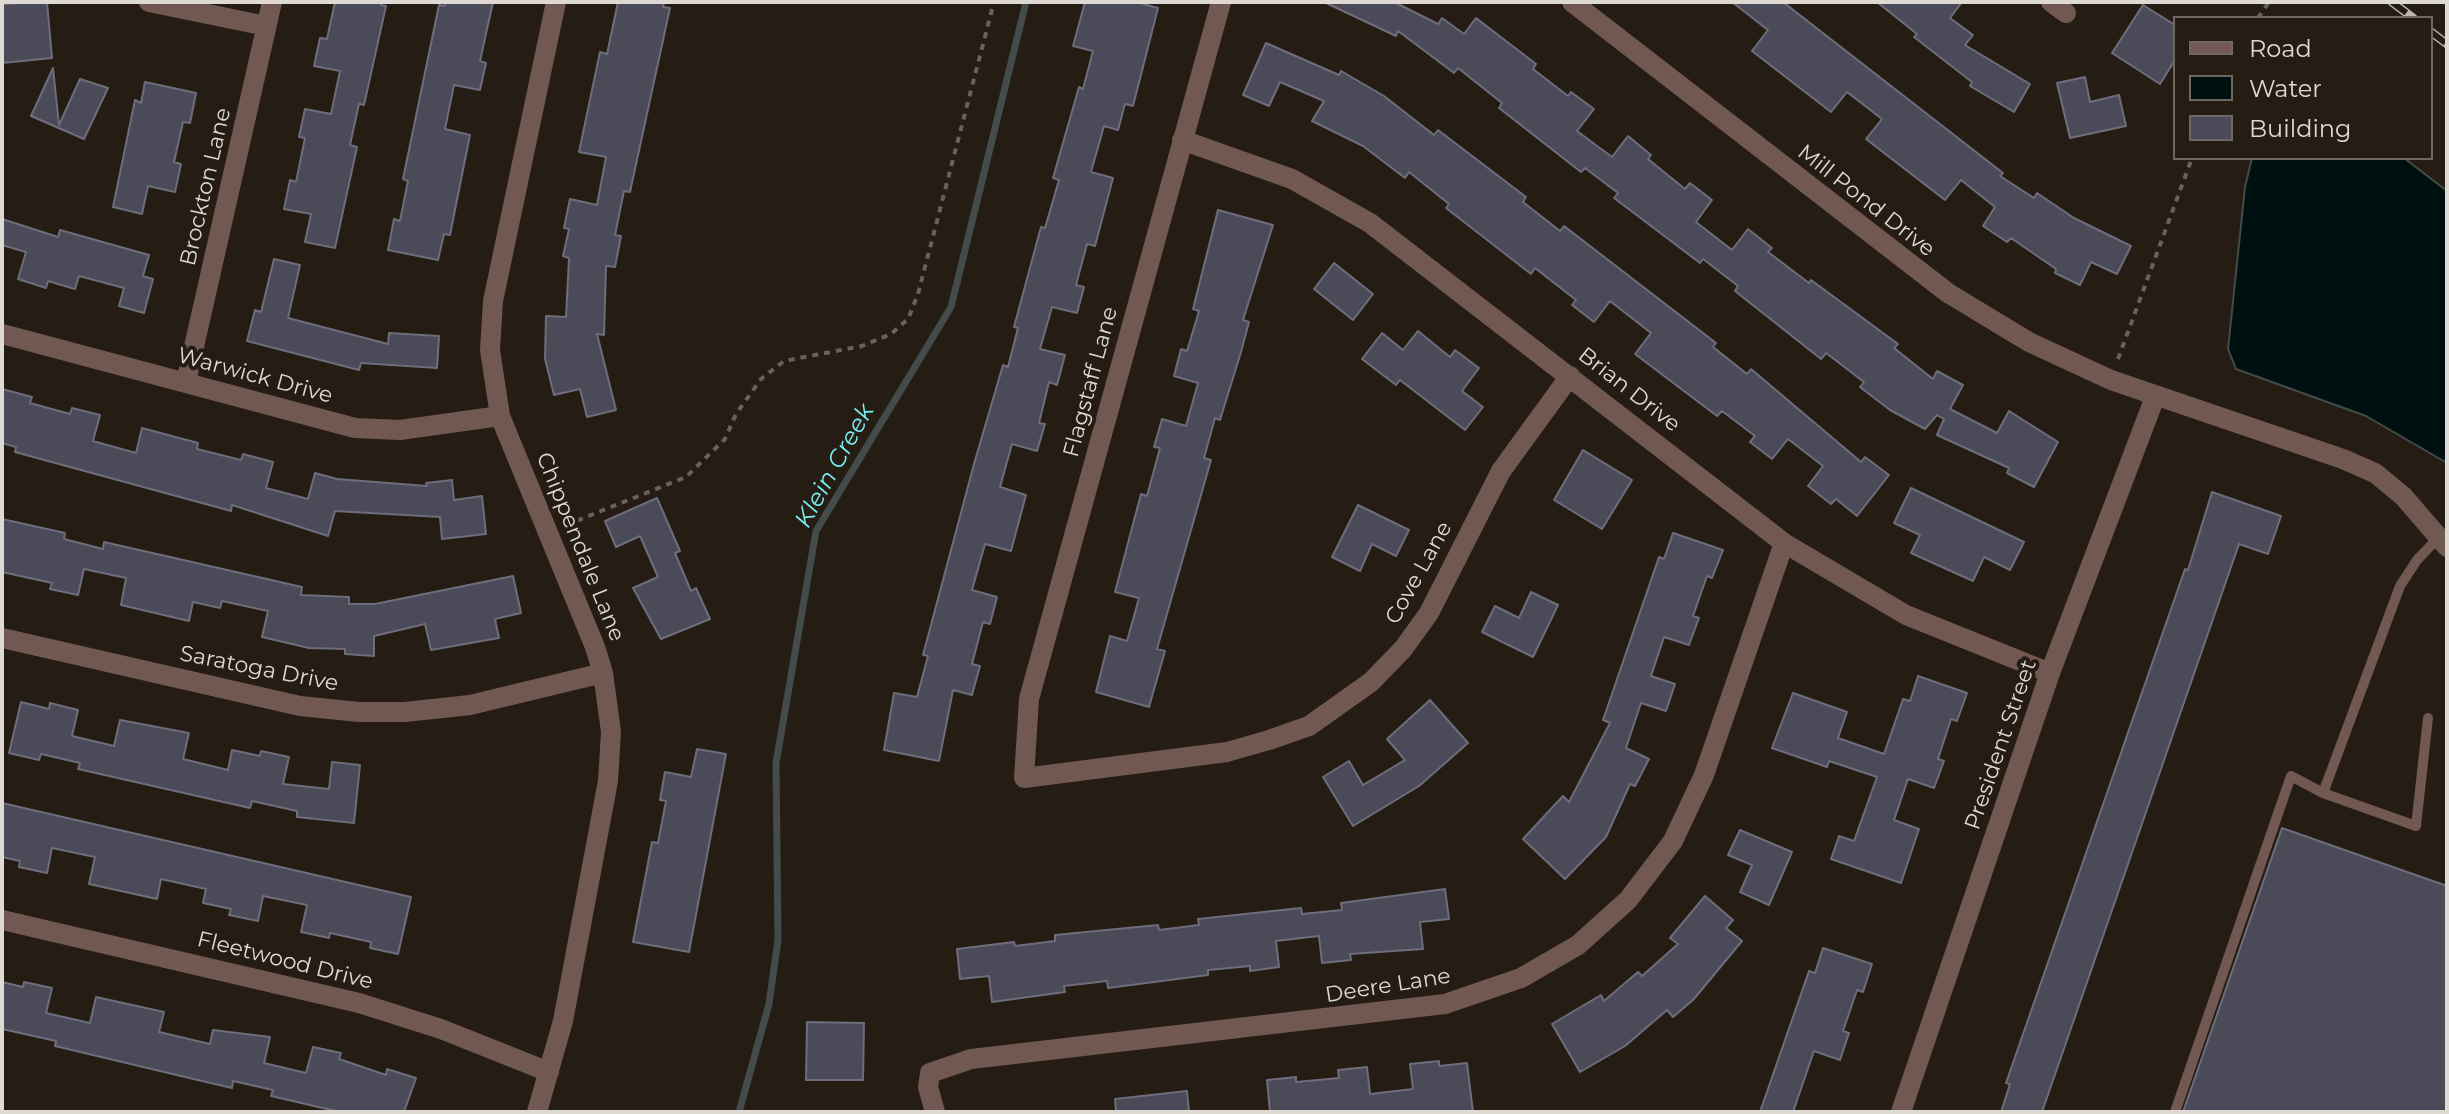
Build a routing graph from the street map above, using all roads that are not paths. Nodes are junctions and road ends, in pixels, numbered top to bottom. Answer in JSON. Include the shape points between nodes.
{"nodes":[{"id":1,"x":149,"y":2,"type":"edge"},
{"id":2,"x":272,"y":2,"type":"edge"},
{"id":3,"x":556,"y":2,"type":"edge"},
{"id":4,"x":1221,"y":2,"type":"edge"},
{"id":5,"x":1572,"y":2,"type":"edge"},
{"id":6,"x":266,"y":26,"type":"junction"},
{"id":7,"x":1182,"y":140,"type":"junction"},
{"id":8,"x":2,"y":334,"type":"edge"},
{"id":9,"x":1570,"y":376,"type":"junction"},
{"id":10,"x":186,"y":382,"type":"junction"},
{"id":11,"x":2155,"y":397,"type":"junction"},
{"id":12,"x":500,"y":416,"type":"junction"},
{"id":13,"x":2443,"y":542,"type":"edge"},
{"id":14,"x":1784,"y":543,"type":"junction"},
{"id":15,"x":2,"y":638,"type":"edge"},
{"id":16,"x":603,"y":673,"type":"junction"},
{"id":17,"x":2050,"y":673,"type":"junction"},
{"id":18,"x":2428,"y":718,"type":"dead end"},
{"id":19,"x":1024,"y":778,"type":"joint"},
{"id":20,"x":2323,"y":793,"type":"junction"},
{"id":21,"x":2,"y":920,"type":"edge"},
{"id":22,"x":549,"y":1072,"type":"junction"},
{"id":23,"x":537,"y":1112,"type":"edge"},
{"id":24,"x":935,"y":1112,"type":"edge"},
{"id":25,"x":1901,"y":1112,"type":"edge"},
{"id":26,"x":2175,"y":1112,"type":"edge"}],
"edges":[{"from":1,"to":6,"type":"street"},
{"from":2,"to":6,"type":"street","name":"Brockton Lane"},
{"from":3,"to":12,"type":"street","name":"Chippendale Lane","via":[[493,301],[490,350]]},
{"from":4,"to":7,"type":"street","name":"Flagstaff Lane"},
{"from":5,"to":11,"type":"street","name":"Mill Pond Drive","via":[[1948,293],[2029,342]]},
{"from":6,"to":10,"type":"street","name":"Brockton Lane"},
{"from":7,"to":9,"type":"street","name":"Brian Drive","via":[[1292,179],[1370,223]]},
{"from":7,"to":19,"type":"street","name":"Flagstaff Lane","via":[[1029,699]]},
{"from":8,"to":10,"type":"street","name":"Warwick Drive"},
{"from":9,"to":14,"type":"street","name":"Brian Drive"},
{"from":9,"to":19,"type":"street","name":"Cove Lane","via":[[1501,471],[1429,613],[1371,682],[1309,726],[1241,748]]},
{"from":10,"to":12,"type":"street","name":"Warwick Drive","via":[[355,428],[400,430]]},
{"from":11,"to":13,"type":"street","name":"Mill Pond Drive","via":[[2375,473]]},
{"from":11,"to":17,"type":"street","name":"President Street"},
{"from":12,"to":16,"type":"street","name":"Chippendale Lane"},
{"from":13,"to":20,"type":"lane","via":[[2417,560],[2400,586]]},
{"from":14,"to":17,"type":"street","name":"Brian Drive","via":[[1906,615]]},
{"from":14,"to":24,"type":"street","name":"Deere Lane","via":[[1704,775],[1673,841],[1628,900],[1578,945],[1521,978],[1445,1004],[971,1059],[930,1073]]},
{"from":15,"to":16,"type":"street","name":"Saratoga Drive","via":[[300,706],[359,712],[470,705]]},
{"from":16,"to":22,"type":"street","name":"Chippendale Lane","via":[[611,732],[608,781]]},
{"from":17,"to":25,"type":"street","name":"President Street"},
{"from":18,"to":20,"type":"lane","via":[[2416,826]]},
{"from":20,"to":26,"type":"lane","via":[[2291,776]]},
{"from":21,"to":22,"type":"street","name":"Fleetwood Drive","via":[[359,1003]]},
{"from":22,"to":23,"type":"street","name":"Chippendale Lane"}]}
